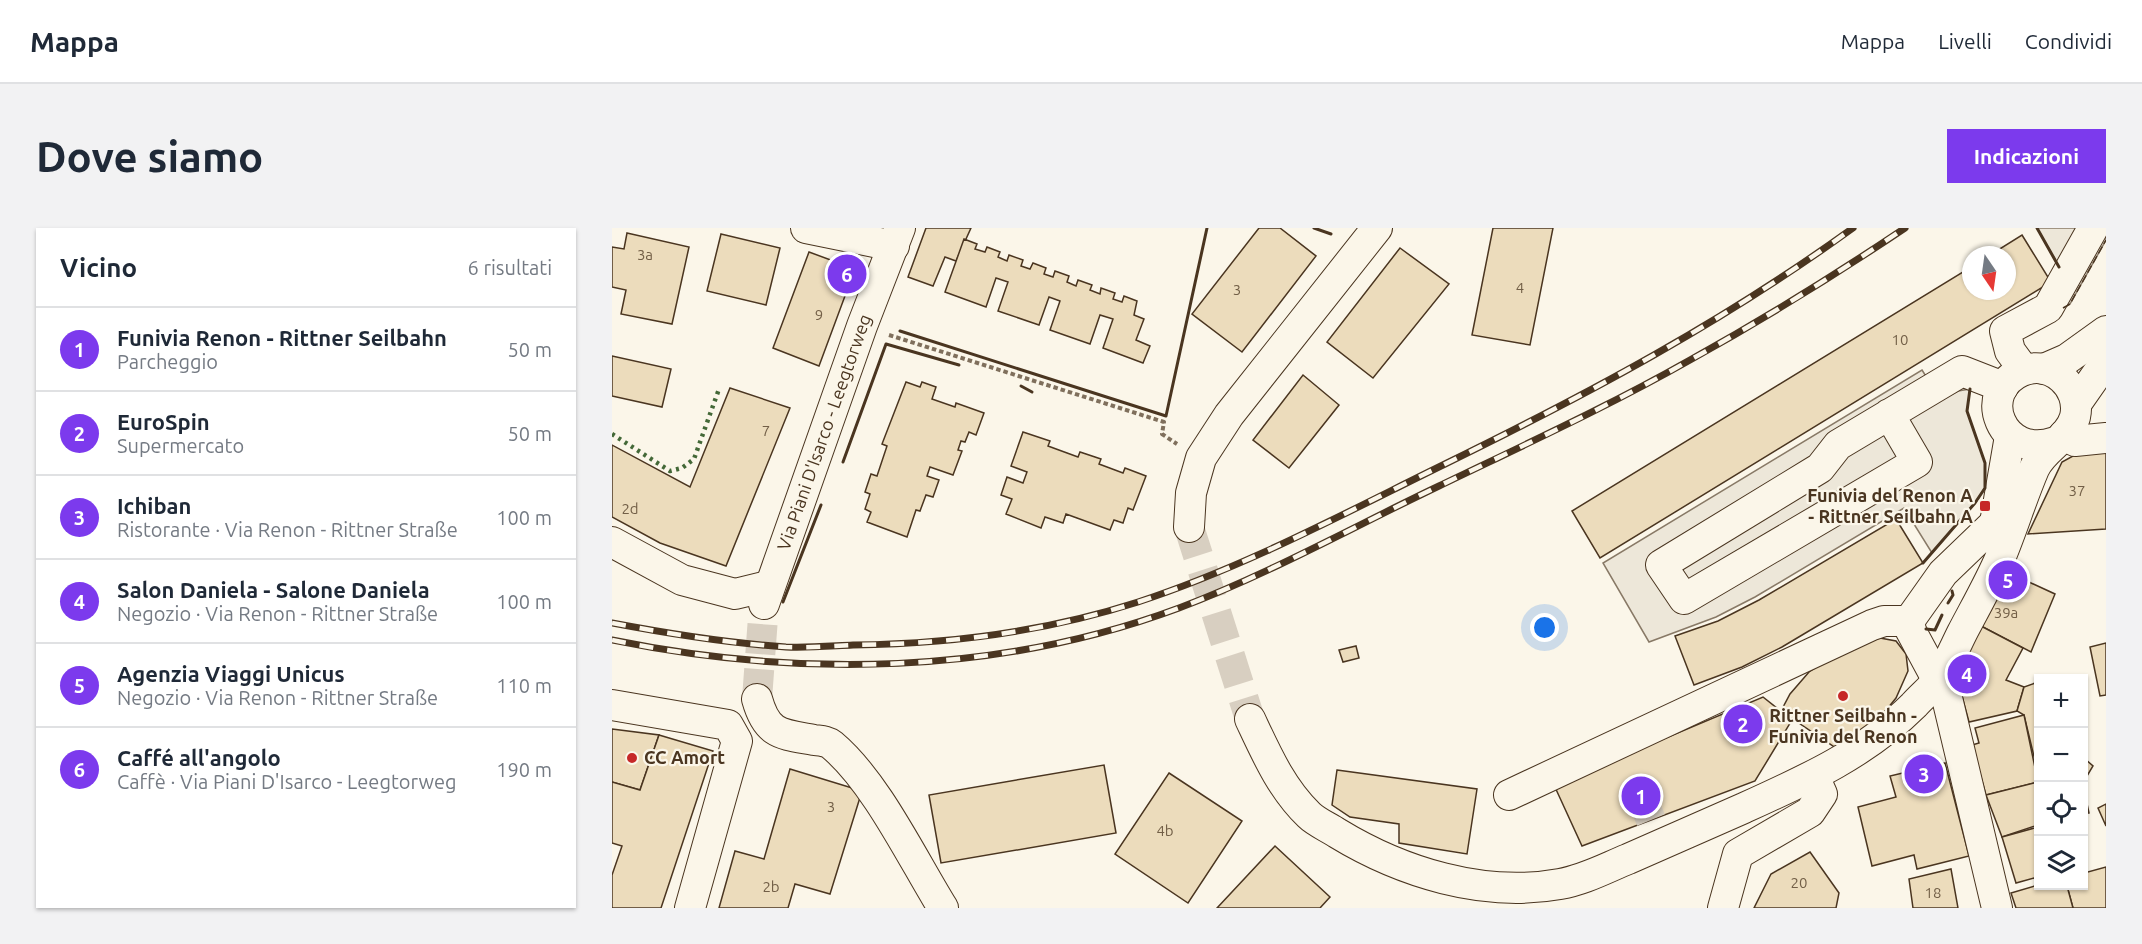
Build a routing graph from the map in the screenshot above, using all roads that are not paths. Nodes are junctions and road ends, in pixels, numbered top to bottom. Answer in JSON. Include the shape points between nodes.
{"nodes":[{"id":1,"x":806,"y":228,"type":"edge"},
{"id":2,"x":1377,"y":228,"type":"edge"},
{"id":3,"x":2093,"y":228,"type":"edge"},
{"id":4,"x":897,"y":237,"type":"edge"},
{"id":5,"x":2106,"y":331,"type":"edge"},
{"id":6,"x":2106,"y":361,"type":"edge"},
{"id":7,"x":2024,"y":376,"type":"junction"},
{"id":8,"x":2076,"y":404,"type":"junction"},
{"id":9,"x":1889,"y":414,"type":"junction"},
{"id":10,"x":2010,"y":436,"type":"junction"},
{"id":11,"x":2106,"y":438,"type":"edge"},
{"id":12,"x":2060,"y":439,"type":"junction"},
{"id":13,"x":1995,"y":524,"type":"junction"},
{"id":14,"x":1189,"y":527,"type":"tunnel mouth"},
{"id":15,"x":612,"y":542,"type":"edge"},
{"id":16,"x":1999,"y":560,"type":"junction"},
{"id":17,"x":1909,"y":621,"type":"junction"},
{"id":18,"x":1937,"y":681,"type":"junction"},
{"id":19,"x":757,"y":699,"type":"tunnel mouth"},
{"id":20,"x":612,"y":705,"type":"edge"},
{"id":21,"x":1250,"y":719,"type":"tunnel mouth"},
{"id":22,"x":1814,"y":776,"type":"junction"},
{"id":23,"x":1509,"y":795,"type":"dead end"},
{"id":24,"x":690,"y":908,"type":"edge"},
{"id":25,"x":943,"y":908,"type":"edge"},
{"id":26,"x":1723,"y":908,"type":"edge"},
{"id":27,"x":1997,"y":908,"type":"edge"}],
"edges":[{"from":1,"to":4,"type":"street"},
{"from":2,"to":14,"type":"street","via":[[1229,415],[1201,458],[1191,493]]},
{"from":3,"to":7,"type":"street","via":[[2048,308],[2005,332]]},
{"from":4,"to":15,"type":"street","name":"Via Piani D'Isarco - Leegtorweg","via":[[766,595],[735,594],[682,580]]},
{"from":5,"to":7,"type":"street","via":[[2067,358]]},
{"from":6,"to":8,"type":"street"},
{"from":7,"to":8,"type":"street","via":[[2056,373],[2066,381]]},
{"from":7,"to":9,"type":"street","via":[[1962,371]]},
{"from":7,"to":10,"type":"street","via":[[1998,399],[1997,413]]},
{"from":8,"to":12,"type":"street","via":[[2071,426]]},
{"from":9,"to":9,"type":"street","via":[[1838,445],[1820,468],[1661,565],[1684,599],[1917,462]]},
{"from":10,"to":12,"type":"street","via":[[2031,446]]},
{"from":10,"to":13,"type":"street"},
{"from":11,"to":12,"type":"street"},
{"from":12,"to":16,"type":"street","via":[[2036,465]]},
{"from":13,"to":16,"type":"street"},
{"from":13,"to":17,"type":"street","via":[[1943,573]]},
{"from":16,"to":18,"type":"street"},
{"from":17,"to":18,"type":"street"},
{"from":17,"to":23,"type":"street","via":[[1872,625]]},
{"from":18,"to":22,"type":"street","via":[[1897,722],[1859,751]]},
{"from":18,"to":27,"type":"street","via":[[1947,698]]},
{"from":19,"to":25,"type":"street","via":[[769,727],[784,735],[829,742],[849,761],[877,799]]},
{"from":20,"to":24,"type":"street","via":[[728,725],[737,741]]},
{"from":21,"to":22,"type":"street","via":[[1278,776],[1310,816],[1369,852],[1420,872],[1500,886],[1544,886],[1586,877],[1656,833]]},
{"from":22,"to":26,"type":"street","via":[[1822,794],[1810,812],[1738,854]]}]}
